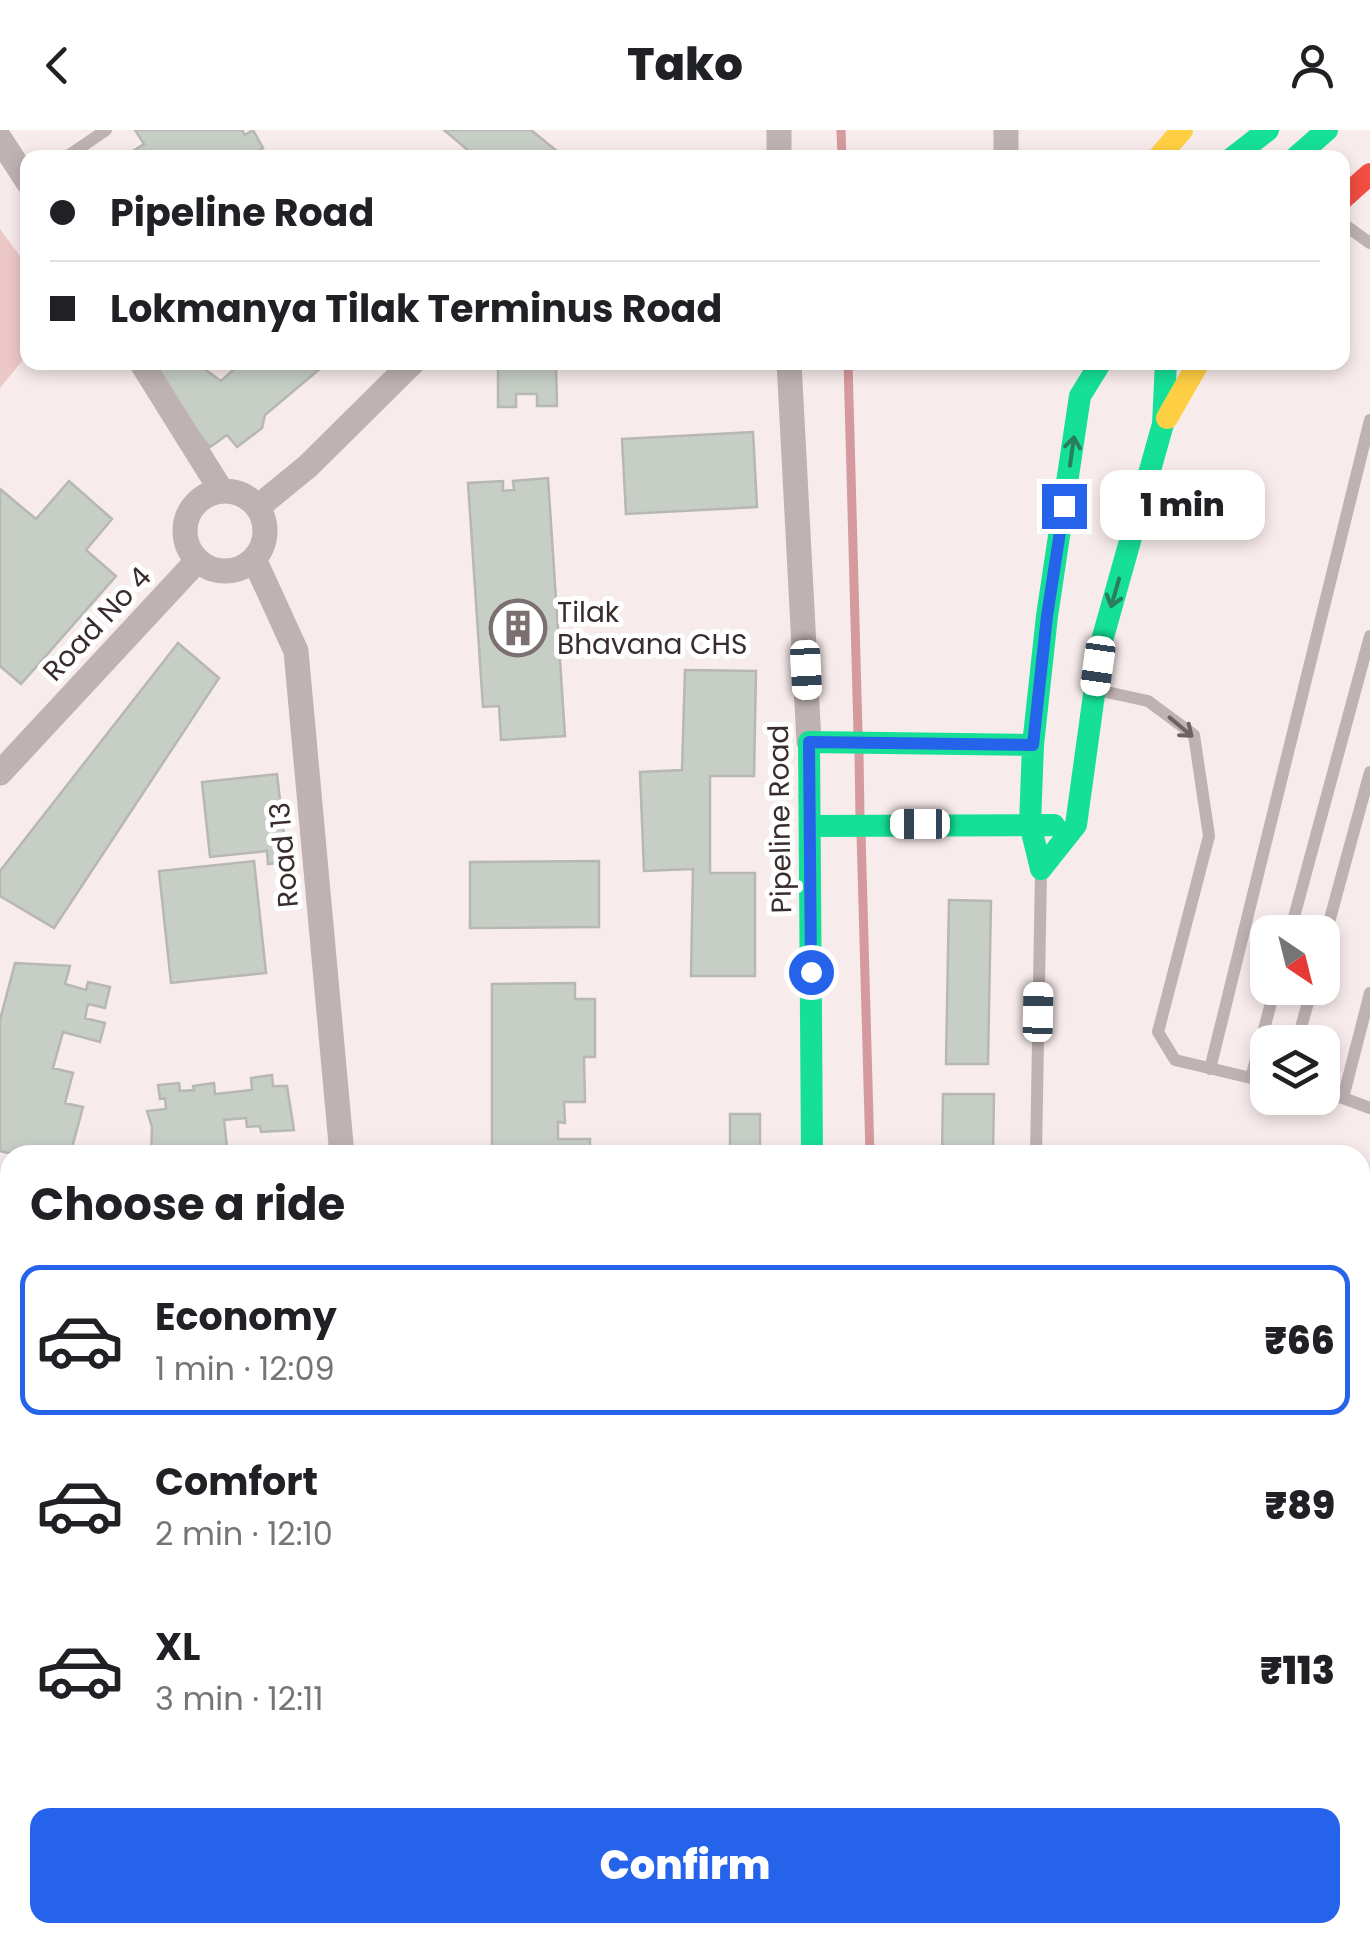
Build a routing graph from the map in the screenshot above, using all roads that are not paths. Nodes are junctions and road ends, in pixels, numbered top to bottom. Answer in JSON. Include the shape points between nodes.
{"nodes":[{"id":1,"x":106,"y":130,"type":"edge"},
{"id":2,"x":1182,"y":130,"type":"edge"},
{"id":3,"x":1268,"y":130,"type":"edge"},
{"id":4,"x":1328,"y":130,"type":"edge"},
{"id":5,"x":0,"y":138,"type":"edge"},
{"id":6,"x":77,"y":150,"type":"edge"},
{"id":7,"x":1165,"y":150,"type":"edge"},
{"id":8,"x":1242,"y":150,"type":"edge"},
{"id":9,"x":1304,"y":150,"type":"edge"},
{"id":10,"x":20,"y":169,"type":"edge"},
{"id":11,"x":1370,"y":174,"type":"edge"},
{"id":12,"x":1350,"y":192,"type":"edge"},
{"id":13,"x":146,"y":370,"type":"edge"},
{"id":14,"x":405,"y":370,"type":"edge"},
{"id":15,"x":789,"y":370,"type":"edge"},
{"id":16,"x":1077,"y":370,"type":"edge"},
{"id":17,"x":1096,"y":370,"type":"edge"},
{"id":18,"x":1166,"y":370,"type":"edge"},
{"id":19,"x":1194,"y":370,"type":"edge"},
{"id":20,"x":1080,"y":396,"type":"junction"},
{"id":21,"x":1370,"y":420,"type":"edge"},
{"id":22,"x":1163,"y":424,"type":"junction"},
{"id":23,"x":221,"y":490,"type":"junction"},
{"id":24,"x":258,"y":507,"type":"junction"},
{"id":25,"x":254,"y":559,"type":"junction"},
{"id":26,"x":197,"y":561,"type":"junction"},
{"id":27,"x":1370,"y":636,"type":"edge"},
{"id":28,"x":1094,"y":689,"type":"junction"},
{"id":29,"x":809,"y":742,"type":"junction"},
{"id":30,"x":1033,"y":745,"type":"junction"},
{"id":31,"x":1370,"y":772,"type":"edge"},
{"id":32,"x":0,"y":773,"type":"edge"},
{"id":33,"x":1030,"y":824,"type":"junction"},
{"id":34,"x":1076,"y":825,"type":"junction"},
{"id":35,"x":810,"y":826,"type":"junction"},
{"id":36,"x":1041,"y":869,"type":"junction"},
{"id":37,"x":1295,"y":915,"type":"edge"},
{"id":38,"x":1331,"y":915,"type":"edge"},
{"id":39,"x":1370,"y":992,"type":"edge"},
{"id":40,"x":1210,"y":1069,"type":"junction"},
{"id":41,"x":1250,"y":1078,"type":"edge"},
{"id":42,"x":1340,"y":1097,"type":"edge"},
{"id":43,"x":1343,"y":1098,"type":"junction"},
{"id":44,"x":1370,"y":1108,"type":"edge"},
{"id":45,"x":341,"y":1145,"type":"edge"},
{"id":46,"x":812,"y":1145,"type":"edge"},
{"id":47,"x":1036,"y":1145,"type":"edge"}],
"edges":[{"from":1,"to":6,"type":"lane"},
{"from":2,"to":7,"type":"street"},
{"from":3,"to":8,"type":"street"},
{"from":4,"to":9,"type":"street"},
{"from":5,"to":10,"type":"street"},
{"from":11,"to":12,"type":"street"},
{"from":13,"to":23,"type":"street"},
{"from":14,"to":24,"type":"street"},
{"from":15,"to":29,"type":"street","name":"Pipeline Road"},
{"from":16,"to":20,"type":"street"},
{"from":17,"to":20,"type":"street"},
{"from":18,"to":22,"type":"street"},
{"from":19,"to":22,"type":"street"},
{"from":30,"to":20,"type":"street","one_way":true},
{"from":21,"to":40,"type":"lane"},
{"from":22,"to":28,"type":"street","one_way":true,"via":[[1100,644]]},
{"from":23,"to":24,"type":"street"},
{"from":23,"to":26,"type":"street","via":[[188,514],[185,539]]},
{"from":24,"to":25,"type":"street","via":[[266,534]]},
{"from":25,"to":26,"type":"street","via":[[232,571]]},
{"from":25,"to":45,"type":"street","name":"Road 13","via":[[296,651]]},
{"from":26,"to":32,"type":"street","name":"Road No 4"},
{"from":27,"to":37,"type":"lane"},
{"from":28,"to":34,"type":"street"},
{"from":28,"to":40,"type":"lane","one_way":true,"via":[[1148,701],[1194,735],[1208,836],[1158,1032],[1175,1060]]},
{"from":29,"to":30,"type":"street"},
{"from":29,"to":35,"type":"street","name":"Pipeline Road"},
{"from":30,"to":33,"type":"street"},
{"from":31,"to":38,"type":"lane"},
{"from":33,"to":34,"type":"street"},
{"from":33,"to":35,"type":"street"},
{"from":33,"to":36,"type":"street"},
{"from":34,"to":36,"type":"street"},
{"from":35,"to":46,"type":"street","name":"Pipeline Road"},
{"from":36,"to":47,"type":"lane"},
{"from":39,"to":43,"type":"lane"},
{"from":40,"to":41,"type":"lane"},
{"from":42,"to":43,"type":"lane"},
{"from":43,"to":44,"type":"lane"}]}
